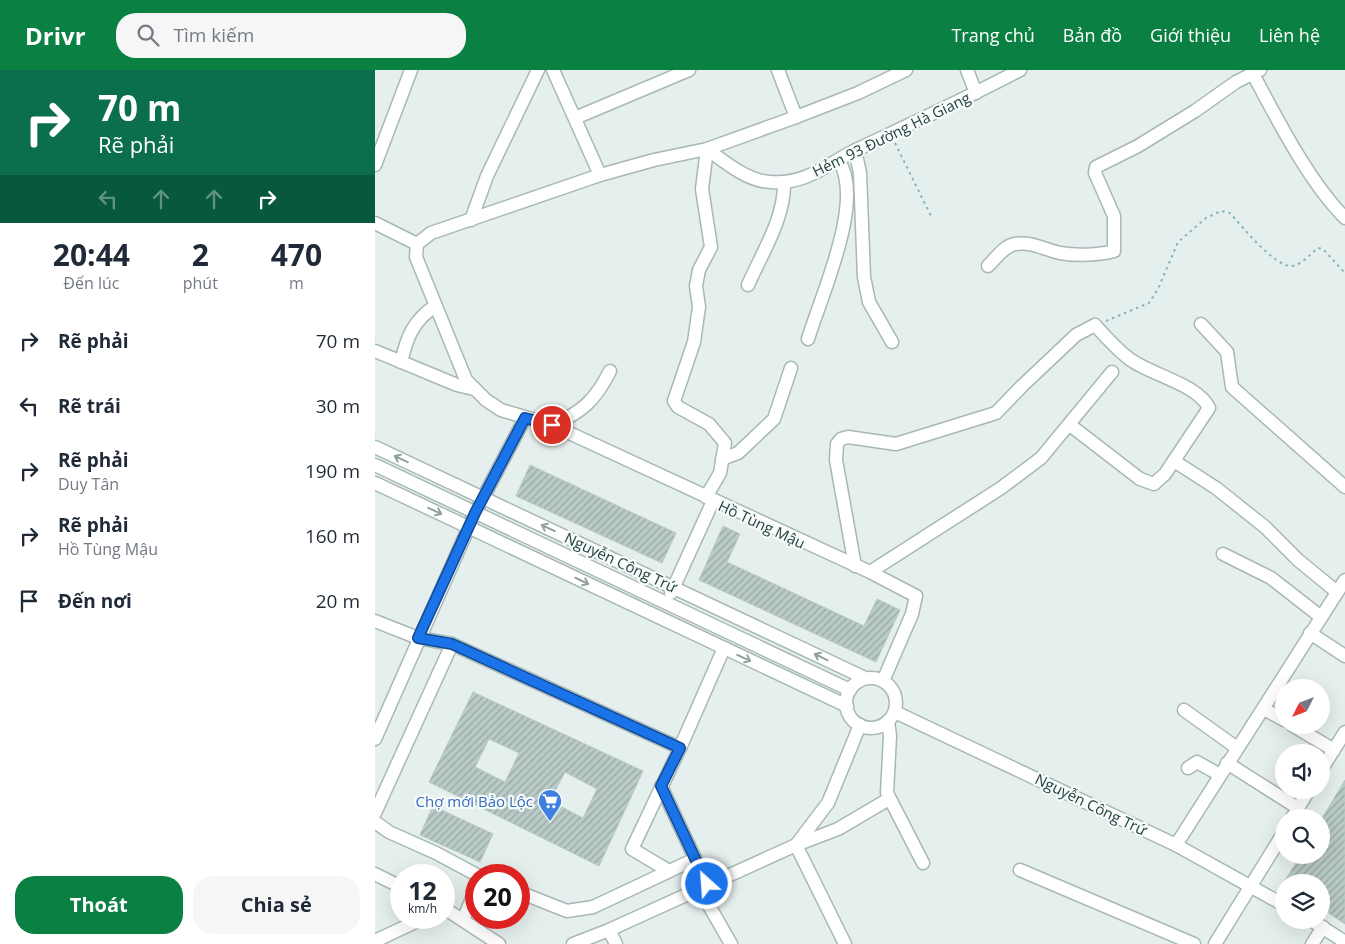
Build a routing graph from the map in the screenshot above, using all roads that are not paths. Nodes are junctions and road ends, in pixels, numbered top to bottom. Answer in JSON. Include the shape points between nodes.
{"nodes":[{"id":1,"x":411,"y":70,"type":"edge"},
{"id":2,"x":538,"y":70,"type":"edge"},
{"id":3,"x":553,"y":70,"type":"edge"},
{"id":4,"x":689,"y":70,"type":"edge"},
{"id":5,"x":778,"y":70,"type":"edge"},
{"id":6,"x":906,"y":70,"type":"edge"},
{"id":7,"x":967,"y":70,"type":"edge"},
{"id":8,"x":1020,"y":70,"type":"edge"},
{"id":9,"x":1256,"y":72,"type":"edge"},
{"id":10,"x":976,"y":93,"type":"junction"},
{"id":11,"x":796,"y":117,"type":"junction"},
{"id":12,"x":575,"y":118,"type":"junction"},
{"id":13,"x":707,"y":149,"type":"junction"},
{"id":14,"x":855,"y":150,"type":"junction"},
{"id":15,"x":839,"y":161,"type":"junction"},
{"id":16,"x":375,"y":164,"type":"edge"},
{"id":17,"x":600,"y":175,"type":"junction"},
{"id":18,"x":783,"y":182,"type":"junction"},
{"id":19,"x":1345,"y":218,"type":"edge"},
{"id":20,"x":471,"y":220,"type":"junction"},
{"id":21,"x":375,"y":222,"type":"edge"},
{"id":22,"x":417,"y":244,"type":"junction"},
{"id":23,"x":988,"y":266,"type":"dead end"},
{"id":24,"x":748,"y":285,"type":"dead end"},
{"id":25,"x":435,"y":306,"type":"junction"},
{"id":26,"x":1201,"y":324,"type":"dead end"},
{"id":27,"x":808,"y":339,"type":"dead end"},
{"id":28,"x":893,"y":342,"type":"dead end"},
{"id":29,"x":375,"y":351,"type":"edge"},
{"id":30,"x":401,"y":362,"type":"junction"},
{"id":31,"x":791,"y":368,"type":"dead end"},
{"id":32,"x":610,"y":371,"type":"dead end"},
{"id":33,"x":1112,"y":372,"type":"dead end"},
{"id":34,"x":474,"y":389,"type":"junction"},
{"id":35,"x":525,"y":418,"type":"junction"},
{"id":36,"x":552,"y":425,"type":"junction"},
{"id":37,"x":1070,"y":425,"type":"junction"},
{"id":38,"x":375,"y":447,"type":"edge"},
{"id":39,"x":722,"y":459,"type":"junction"},
{"id":40,"x":1174,"y":461,"type":"junction"},
{"id":41,"x":375,"y":466,"type":"edge"},
{"id":42,"x":375,"y":483,"type":"edge"},
{"id":43,"x":1345,"y":487,"type":"edge"},
{"id":44,"x":483,"y":497,"type":"junction"},
{"id":45,"x":709,"y":499,"type":"junction"},
{"id":46,"x":475,"y":512,"type":"junction"},
{"id":47,"x":469,"y":526,"type":"junction"},
{"id":48,"x":1223,"y":554,"type":"dead end"},
{"id":49,"x":855,"y":566,"type":"junction"},
{"id":50,"x":870,"y":572,"type":"junction"},
{"id":51,"x":1345,"y":580,"type":"edge"},
{"id":52,"x":673,"y":587,"type":"junction"},
{"id":53,"x":1337,"y":592,"type":"junction"},
{"id":54,"x":667,"y":602,"type":"junction"},
{"id":55,"x":660,"y":618,"type":"junction"},
{"id":56,"x":1321,"y":618,"type":"junction"},
{"id":57,"x":375,"y":621,"type":"edge"},
{"id":58,"x":1311,"y":634,"type":"junction"},
{"id":59,"x":418,"y":638,"type":"junction"},
{"id":60,"x":452,"y":644,"type":"junction"},
{"id":61,"x":724,"y":648,"type":"junction"},
{"id":62,"x":1345,"y":656,"type":"edge"},
{"id":63,"x":865,"y":678,"type":"junction"},
{"id":64,"x":883,"y":680,"type":"junction"},
{"id":65,"x":850,"y":690,"type":"junction"},
{"id":66,"x":847,"y":706,"type":"junction"},
{"id":67,"x":1264,"y":709,"type":"junction"},
{"id":68,"x":1185,"y":710,"type":"dead end"},
{"id":69,"x":1275,"y":715,"type":"edge"},
{"id":70,"x":891,"y":716,"type":"junction"},
{"id":71,"x":860,"y":725,"type":"junction"},
{"id":72,"x":1345,"y":732,"type":"edge"},
{"id":73,"x":1307,"y":734,"type":"edge"},
{"id":74,"x":375,"y":739,"type":"edge"},
{"id":75,"x":680,"y":748,"type":"junction"},
{"id":76,"x":1237,"y":748,"type":"junction"},
{"id":77,"x":1334,"y":750,"type":"junction"},
{"id":78,"x":1330,"y":756,"type":"edge"},
{"id":79,"x":1227,"y":763,"type":"junction"},
{"id":80,"x":1188,"y":768,"type":"dead end"},
{"id":81,"x":1220,"y":775,"type":"junction"},
{"id":82,"x":661,"y":786,"type":"junction"},
{"id":83,"x":889,"y":799,"type":"junction"},
{"id":84,"x":1290,"y":809,"type":"edge"},
{"id":85,"x":375,"y":812,"type":"edge"},
{"id":86,"x":375,"y":822,"type":"edge"},
{"id":87,"x":796,"y":845,"type":"junction"},
{"id":88,"x":1177,"y":845,"type":"junction"},
{"id":89,"x":1275,"y":846,"type":"edge"},
{"id":90,"x":695,"y":859,"type":"junction"},
{"id":91,"x":923,"y":864,"type":"dead end"},
{"id":92,"x":465,"y":869,"type":"edge"},
{"id":93,"x":1019,"y":870,"type":"dead end"},
{"id":94,"x":669,"y":871,"type":"junction"},
{"id":95,"x":375,"y":874,"type":"edge"},
{"id":96,"x":390,"y":882,"type":"edge"},
{"id":97,"x":703,"y":886,"type":"junction"},
{"id":98,"x":1250,"y":886,"type":"junction"},
{"id":99,"x":530,"y":896,"type":"edge"},
{"id":100,"x":1275,"y":900,"type":"edge"},
{"id":101,"x":455,"y":915,"type":"edge"},
{"id":102,"x":465,"y":915,"type":"edge"},
{"id":103,"x":463,"y":920,"type":"junction"},
{"id":104,"x":401,"y":929,"type":"edge"},
{"id":105,"x":1322,"y":929,"type":"edge"},
{"id":106,"x":1326,"y":929,"type":"edge"},
{"id":107,"x":609,"y":930,"type":"junction"},
{"id":108,"x":375,"y":941,"type":"edge"},
{"id":109,"x":1345,"y":942,"type":"edge"},
{"id":110,"x":499,"y":944,"type":"edge"},
{"id":111,"x":573,"y":944,"type":"edge"},
{"id":112,"x":616,"y":944,"type":"edge"},
{"id":113,"x":731,"y":944,"type":"edge"},
{"id":114,"x":845,"y":944,"type":"edge"},
{"id":115,"x":1194,"y":944,"type":"edge"},
{"id":116,"x":1215,"y":944,"type":"edge"},
{"id":117,"x":1312,"y":944,"type":"edge"}],
"edges":[{"from":1,"to":16,"type":"street"},
{"from":2,"to":20,"type":"street","via":[[487,176]]},
{"from":3,"to":12,"type":"street"},
{"from":4,"to":12,"type":"street"},
{"from":5,"to":11,"type":"street"},
{"from":6,"to":11,"type":"street"},
{"from":7,"to":10,"type":"street"},
{"from":8,"to":10,"type":"street","name":"Hẻm 93 Đường Hà Giang"},
{"from":9,"to":19,"type":"street","via":[[1286,134],[1317,183]]},
{"from":9,"to":23,"type":"street","via":[[1138,146],[1096,166],[1095,173],[1114,216],[1114,251],[1103,254],[1061,253],[1035,244],[1014,244]]},
{"from":10,"to":14,"type":"street","name":"Hẻm 93 Đường Hà Giang"},
{"from":11,"to":13,"type":"street"},
{"from":12,"to":17,"type":"street"},
{"from":13,"to":17,"type":"street"},
{"from":13,"to":18,"type":"street","name":"Hẻm 93 Đường Hà Giang","via":[[759,180]]},
{"from":13,"to":39,"type":"street","via":[[702,189],[711,247],[699,270],[696,286],[699,307],[694,342],[674,400],[678,407],[709,424],[725,444]]},
{"from":14,"to":15,"type":"street","name":"Hẻm 93 Đường Hà Giang"},
{"from":14,"to":28,"type":"street","via":[[861,182],[864,277],[869,302]]},
{"from":15,"to":18,"type":"street","name":"Hẻm 93 Đường Hà Giang","via":[[813,174]]},
{"from":15,"to":27,"type":"street","via":[[846,172],[845,218],[839,252]]},
{"from":17,"to":20,"type":"street"},
{"from":18,"to":24,"type":"street","via":[[784,197],[779,212],[766,250]]},
{"from":20,"to":22,"type":"street","via":[[431,233]]},
{"from":21,"to":22,"type":"street"},
{"from":22,"to":25,"type":"street","via":[[420,271]]},
{"from":25,"to":30,"type":"street","via":[[413,326]]},
{"from":25,"to":34,"type":"street","via":[[466,380]]},
{"from":26,"to":43,"type":"street","via":[[1227,352],[1232,387]]},
{"from":29,"to":30,"type":"street"},
{"from":30,"to":34,"type":"street"},
{"from":31,"to":39,"type":"street","via":[[774,419],[743,449]]},
{"from":32,"to":36,"type":"street","via":[[598,394],[584,407]]},
{"from":33,"to":37,"type":"street"},
{"from":34,"to":35,"type":"street","name":"Hồ Tùng Mậu","via":[[501,410]]},
{"from":35,"to":36,"type":"street","name":"Hồ Tùng Mậu"},
{"from":35,"to":44,"type":"street"},
{"from":36,"to":45,"type":"street","name":"Hồ Tùng Mậu"},
{"from":37,"to":40,"type":"street","via":[[1139,479],[1154,484]]},
{"from":37,"to":50,"type":"street","via":[[1023,473]]},
{"from":44,"to":38,"type":"street","name":"Nguyễn Công Trứ","one_way":true},
{"from":39,"to":45,"type":"street"},
{"from":40,"to":49,"type":"street","via":[[1209,408],[1206,402],[1129,359],[1095,325],[1076,336],[996,413],[896,444],[863,438],[841,439],[837,444],[836,460]]},
{"from":40,"to":53,"type":"street","via":[[1265,526],[1298,560]]},
{"from":41,"to":46,"type":"street","name":"Nguyễn Công Trứ"},
{"from":42,"to":47,"type":"street","one_way":true},
{"from":44,"to":46,"type":"street"},
{"from":52,"to":44,"type":"street","name":"Nguyễn Công Trứ","one_way":true},
{"from":45,"to":49,"type":"street","name":"Hồ Tùng Mậu"},
{"from":45,"to":52,"type":"street"},
{"from":46,"to":47,"type":"street"},
{"from":46,"to":54,"type":"street","name":"Nguyễn Công Trứ"},
{"from":47,"to":55,"type":"street","one_way":true},
{"from":47,"to":59,"type":"street"},
{"from":48,"to":56,"type":"street","via":[[1271,578]]},
{"from":49,"to":50,"type":"street","name":"Hồ Tùng Mậu"},
{"from":50,"to":64,"type":"street","name":"Hồ Tùng Mậu","via":[[916,596],[912,614]]},
{"from":51,"to":53,"type":"street"},
{"from":52,"to":54,"type":"street"},
{"from":63,"to":52,"type":"street","name":"Nguyễn Công Trứ","one_way":true},
{"from":53,"to":56,"type":"street"},
{"from":54,"to":55,"type":"street"},
{"from":54,"to":65,"type":"street","name":"Nguyễn Công Trứ"},
{"from":55,"to":61,"type":"street"},
{"from":56,"to":58,"type":"street"},
{"from":57,"to":59,"type":"street"},
{"from":58,"to":62,"type":"street"},
{"from":58,"to":67,"type":"street"},
{"from":59,"to":60,"type":"street"},
{"from":59,"to":74,"type":"street"},
{"from":60,"to":75,"type":"street"},
{"from":60,"to":85,"type":"street"},
{"from":61,"to":66,"type":"street","one_way":true},
{"from":61,"to":75,"type":"street"},
{"from":63,"to":64,"type":"street"},
{"from":63,"to":65,"type":"street"},
{"from":64,"to":70,"type":"street","via":[[895,694]]},
{"from":65,"to":66,"type":"street"},
{"from":66,"to":71,"type":"street","via":[[851,717]]},
{"from":67,"to":69,"type":"street"},
{"from":67,"to":76,"type":"street"},
{"from":68,"to":76,"type":"street"},
{"from":70,"to":71,"type":"street","via":[[871,728]]},
{"from":70,"to":83,"type":"street","via":[[886,778]]},
{"from":70,"to":88,"type":"street","name":"Nguyễn Công Trứ"},
{"from":71,"to":87,"type":"street","via":[[828,803]]},
{"from":72,"to":77,"type":"street"},
{"from":73,"to":77,"type":"street"},
{"from":75,"to":82,"type":"street"},
{"from":76,"to":79,"type":"street"},
{"from":77,"to":78,"type":"street"},
{"from":79,"to":81,"type":"street"},
{"from":79,"to":84,"type":"street"},
{"from":80,"to":81,"type":"street","via":[[1197,762]]},
{"from":81,"to":88,"type":"street"},
{"from":82,"to":90,"type":"street"},
{"from":82,"to":94,"type":"street","via":[[632,849]]},
{"from":83,"to":87,"type":"street","via":[[838,829]]},
{"from":83,"to":91,"type":"street"},
{"from":86,"to":92,"type":"street"},
{"from":87,"to":97,"type":"street"},
{"from":87,"to":114,"type":"street"},
{"from":88,"to":98,"type":"street","name":"Nguyễn Công Trứ"},
{"from":89,"to":98,"type":"street"},
{"from":90,"to":94,"type":"street"},
{"from":90,"to":97,"type":"street"},
{"from":93,"to":115,"type":"street"},
{"from":94,"to":99,"type":"street","via":[[593,907],[567,911]]},
{"from":95,"to":96,"type":"street"},
{"from":97,"to":107,"type":"street"},
{"from":97,"to":113,"type":"street"},
{"from":98,"to":100,"type":"street","name":"Nguyễn Công Trứ"},
{"from":98,"to":116,"type":"street"},
{"from":101,"to":103,"type":"street"},
{"from":102,"to":103,"type":"street"},
{"from":103,"to":110,"type":"street"},
{"from":104,"to":108,"type":"street"},
{"from":105,"to":117,"type":"street"},
{"from":106,"to":109,"type":"street"},
{"from":107,"to":111,"type":"street"},
{"from":107,"to":112,"type":"street"}]}
